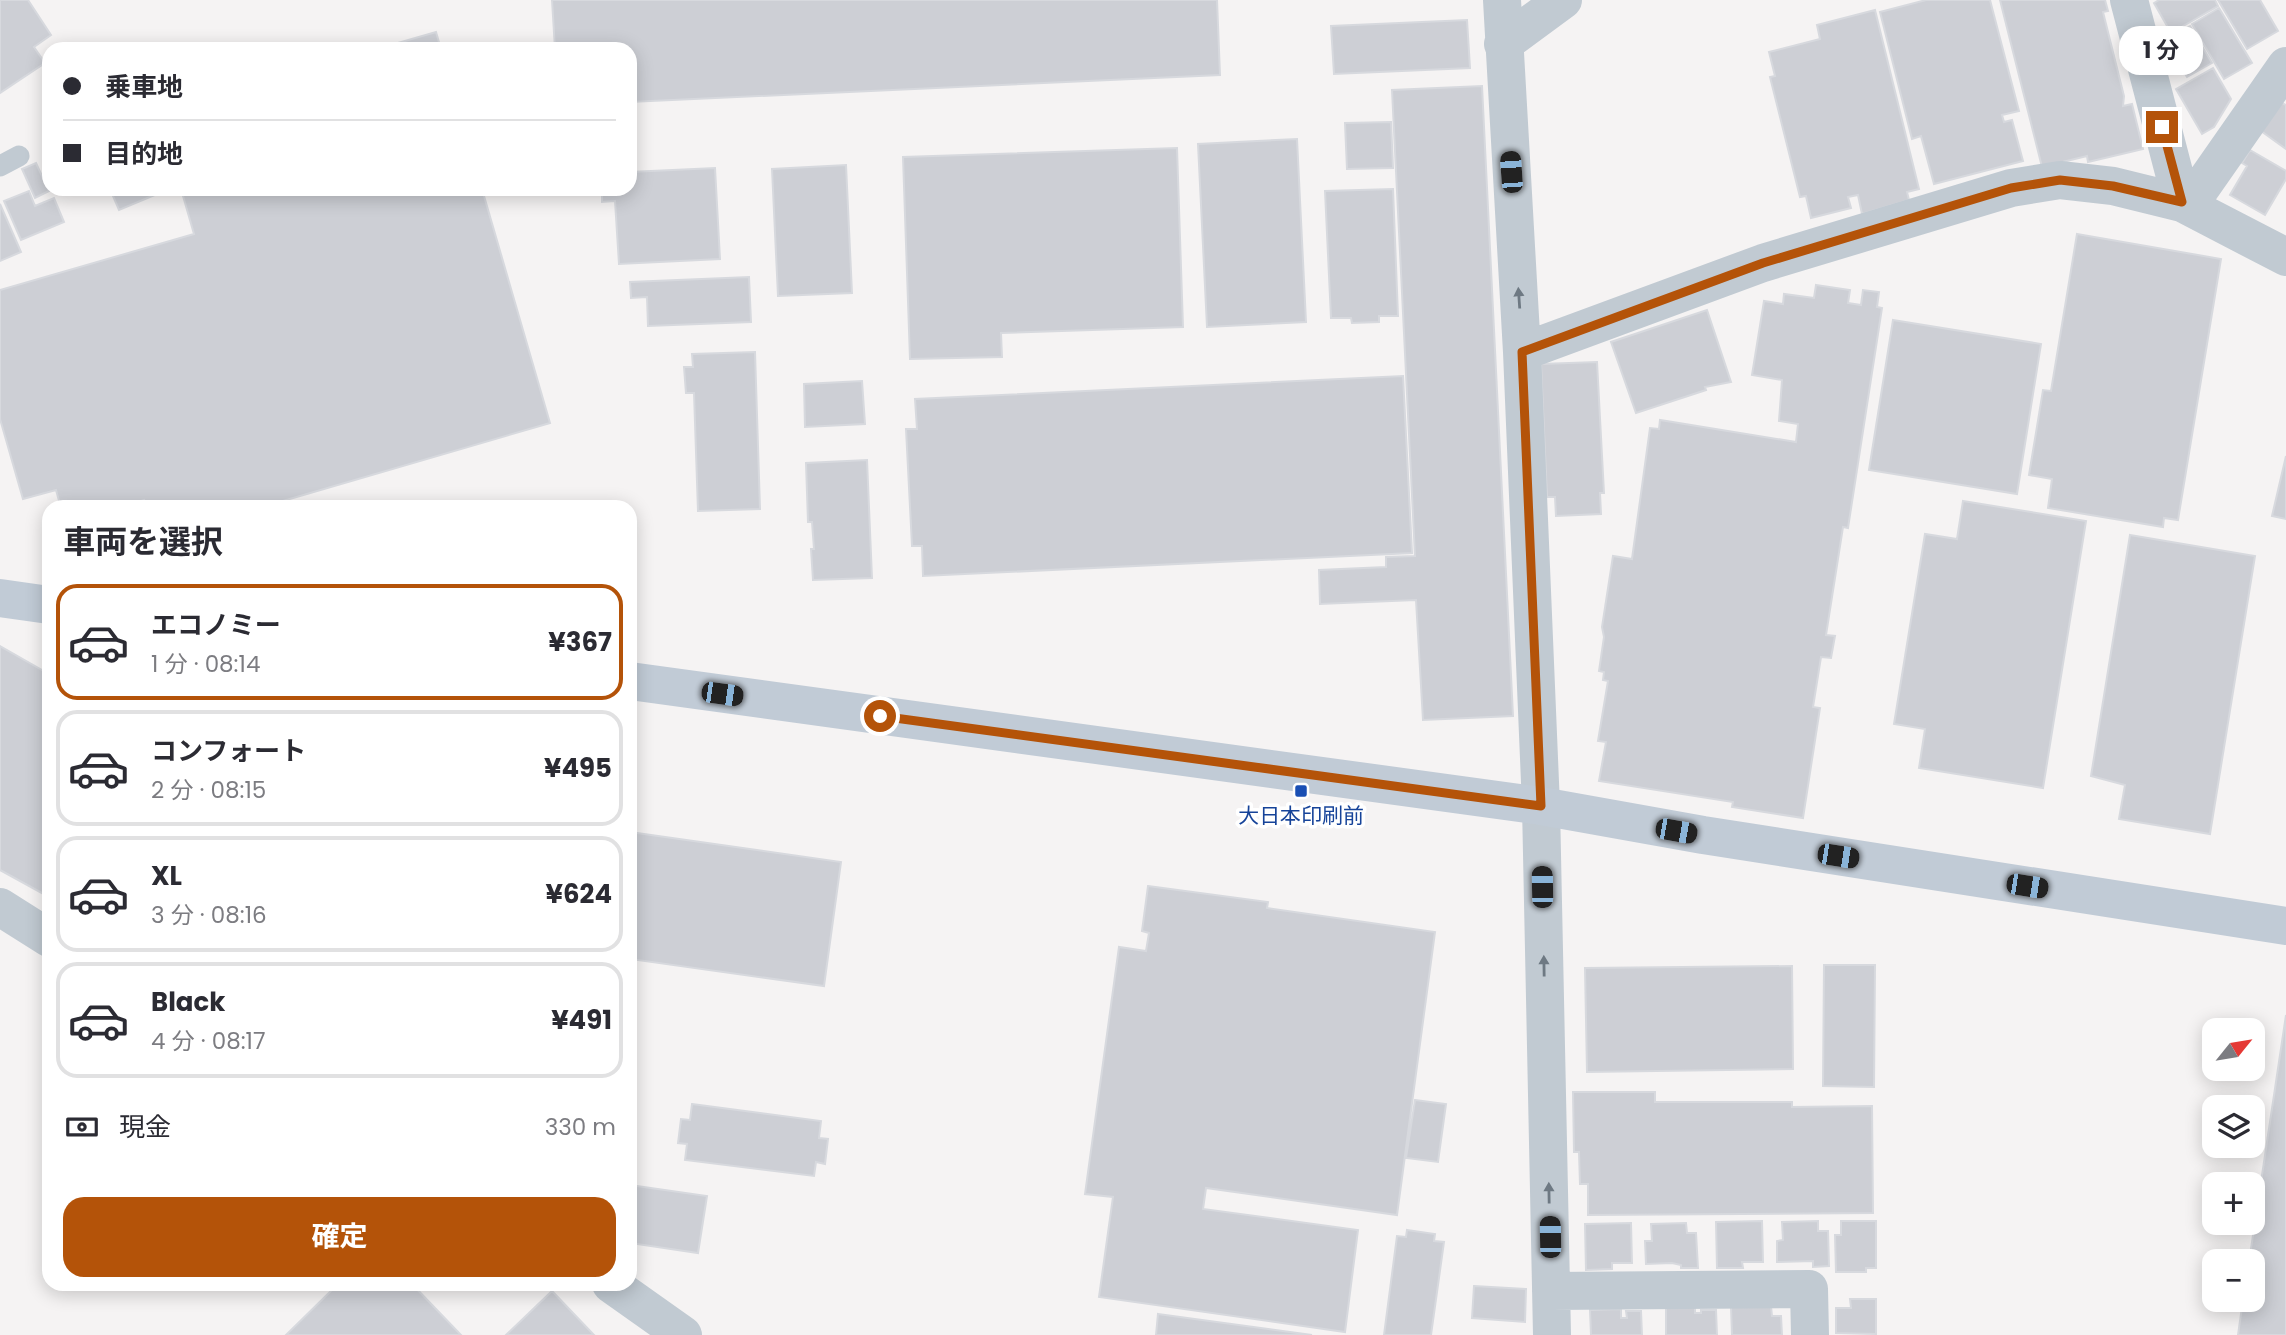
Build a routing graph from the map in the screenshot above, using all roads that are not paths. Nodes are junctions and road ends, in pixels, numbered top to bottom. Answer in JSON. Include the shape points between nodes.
{"nodes":[{"id":1,"x":1502,"y":0,"type":"edge"},
{"id":2,"x":1563,"y":0,"type":"edge"},
{"id":3,"x":2129,"y":0,"type":"edge"},
{"id":4,"x":1503,"y":44,"type":"junction"},
{"id":5,"x":2286,"y":66,"type":"edge"},
{"id":6,"x":19,"y":156,"type":"dead end"},
{"id":7,"x":0,"y":166,"type":"edge"},
{"id":8,"x":2186,"y":204,"type":"junction"},
{"id":9,"x":2286,"y":257,"type":"edge"},
{"id":10,"x":1522,"y":352,"type":"junction"},
{"id":11,"x":0,"y":598,"type":"edge"},
{"id":12,"x":42,"y":604,"type":"edge"},
{"id":13,"x":637,"y":682,"type":"edge"},
{"id":14,"x":1541,"y":806,"type":"junction"},
{"id":15,"x":0,"y":907,"type":"edge"},
{"id":16,"x":2286,"y":926,"type":"edge"},
{"id":17,"x":42,"y":934,"type":"edge"},
{"id":18,"x":621,"y":1291,"type":"edge"},
{"id":19,"x":1551,"y":1291,"type":"junction"},
{"id":20,"x":683,"y":1335,"type":"edge"},
{"id":21,"x":1552,"y":1335,"type":"edge"},
{"id":22,"x":1810,"y":1335,"type":"edge"}],
"edges":[{"from":1,"to":4,"type":"street"},
{"from":2,"to":4,"type":"street"},
{"from":3,"to":8,"type":"street"},
{"from":10,"to":4,"type":"street","one_way":true},
{"from":5,"to":8,"type":"street"},
{"from":6,"to":7,"type":"lane"},
{"from":8,"to":9,"type":"street"},
{"from":8,"to":10,"type":"street","via":[[2113,186],[2060,180],[2011,188],[1763,263]]},
{"from":10,"to":14,"type":"street"},
{"from":11,"to":12,"type":"street"},
{"from":13,"to":14,"type":"street"},
{"from":14,"to":16,"type":"street"},
{"from":19,"to":14,"type":"street","one_way":true},
{"from":15,"to":17,"type":"street"},
{"from":18,"to":20,"type":"street"},
{"from":19,"to":21,"type":"street"},
{"from":19,"to":22,"type":"street","via":[[1809,1289]]}]}
